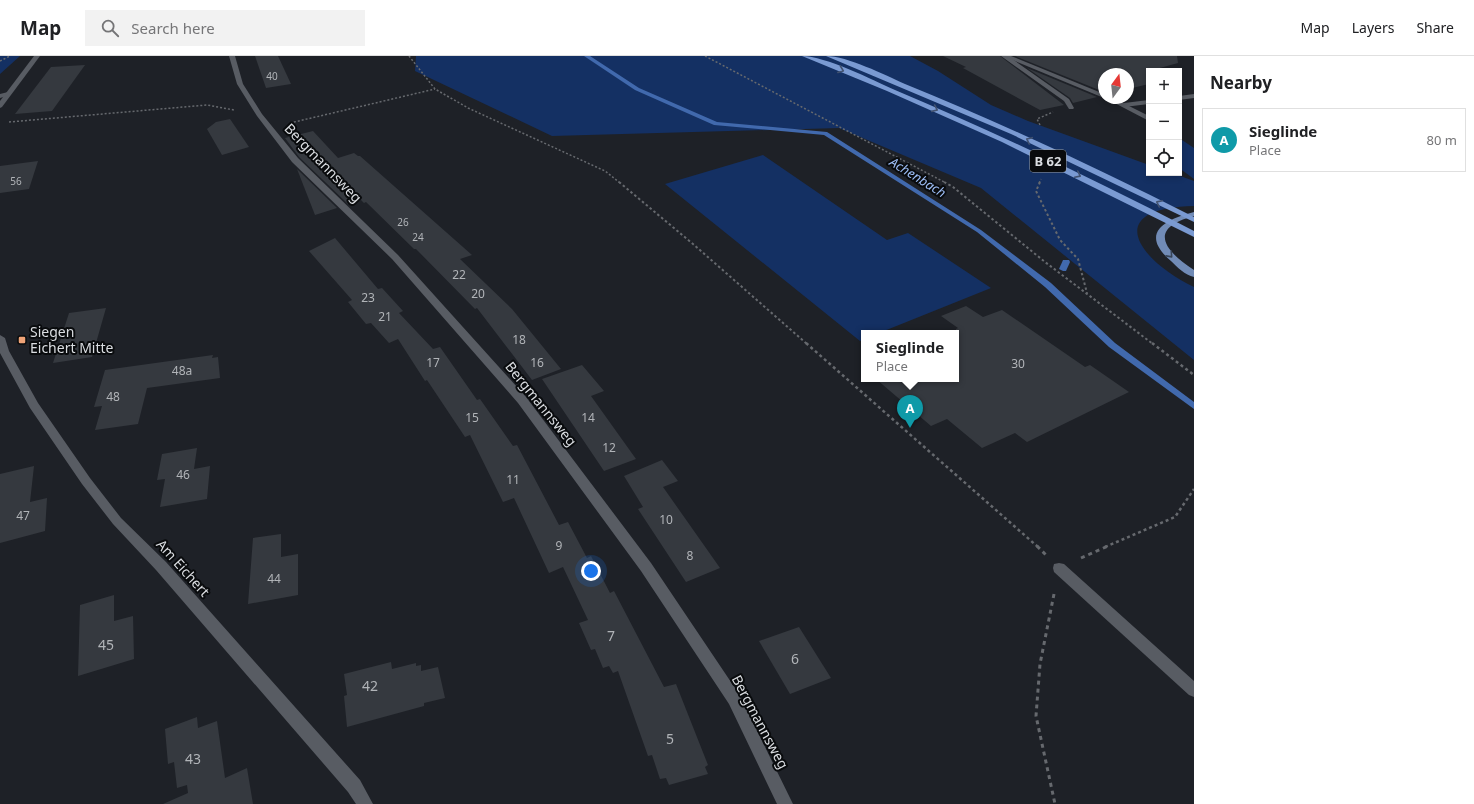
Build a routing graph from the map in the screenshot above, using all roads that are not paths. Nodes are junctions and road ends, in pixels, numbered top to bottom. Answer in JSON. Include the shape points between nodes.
{"nodes":[{"id":1,"x":37,"y":56,"type":"edge"},
{"id":2,"x":232,"y":56,"type":"edge"},
{"id":3,"x":805,"y":56,"type":"edge"},
{"id":4,"x":829,"y":56,"type":"edge"},
{"id":5,"x":1005,"y":56,"type":"edge"},
{"id":6,"x":8,"y":94,"type":"junction"},
{"id":7,"x":1098,"y":94,"type":"edge"},
{"id":8,"x":0,"y":96,"type":"edge"},
{"id":9,"x":1194,"y":96,"type":"edge"},
{"id":10,"x":1182,"y":98,"type":"edge"},
{"id":11,"x":1146,"y":102,"type":"edge"},
{"id":12,"x":1124,"y":105,"type":"joint"},
{"id":13,"x":0,"y":106,"type":"edge"},
{"id":14,"x":1071,"y":108,"type":"dead end"},
{"id":15,"x":1146,"y":117,"type":"edge"},
{"id":16,"x":1194,"y":214,"type":"edge"},
{"id":17,"x":1194,"y":220,"type":"edge"},
{"id":18,"x":1194,"y":234,"type":"edge"},
{"id":19,"x":1194,"y":274,"type":"edge"},
{"id":20,"x":0,"y":338,"type":"edge"},
{"id":21,"x":1059,"y":568,"type":"road end"},
{"id":22,"x":1194,"y":690,"type":"edge"},
{"id":23,"x":365,"y":804,"type":"edge"},
{"id":24,"x":785,"y":804,"type":"edge"}],
"edges":[{"from":1,"to":6,"type":"street"},
{"from":2,"to":24,"type":"street","name":"Bergmannsweg","via":[[240,84],[270,129],[295,160],[395,257],[522,400],[646,567],[734,699]]},
{"from":3,"to":18,"type":"highway","number":"B 62","one_way":true,"via":[[880,85],[978,128]]},
{"from":17,"to":4,"type":"highway","number":"B 62","one_way":true,"via":[[991,123]]},
{"from":5,"to":7,"type":"street"},
{"from":5,"to":14,"type":"street","via":[[1067,100]]},
{"from":6,"to":8,"type":"street"},
{"from":6,"to":13,"type":"street"},
{"from":9,"to":10,"type":"street"},
{"from":11,"to":12,"type":"street"},
{"from":12,"to":15,"type":"street"},
{"from":16,"to":19,"type":"main road","one_way":true,"via":[[1169,221],[1162,228],[1160,237],[1171,258]]},
{"from":20,"to":23,"type":"street","name":"Am Eichert","via":[[4,351],[34,405],[117,521],[166,572],[354,786]]},
{"from":21,"to":22,"type":"street"}]}
